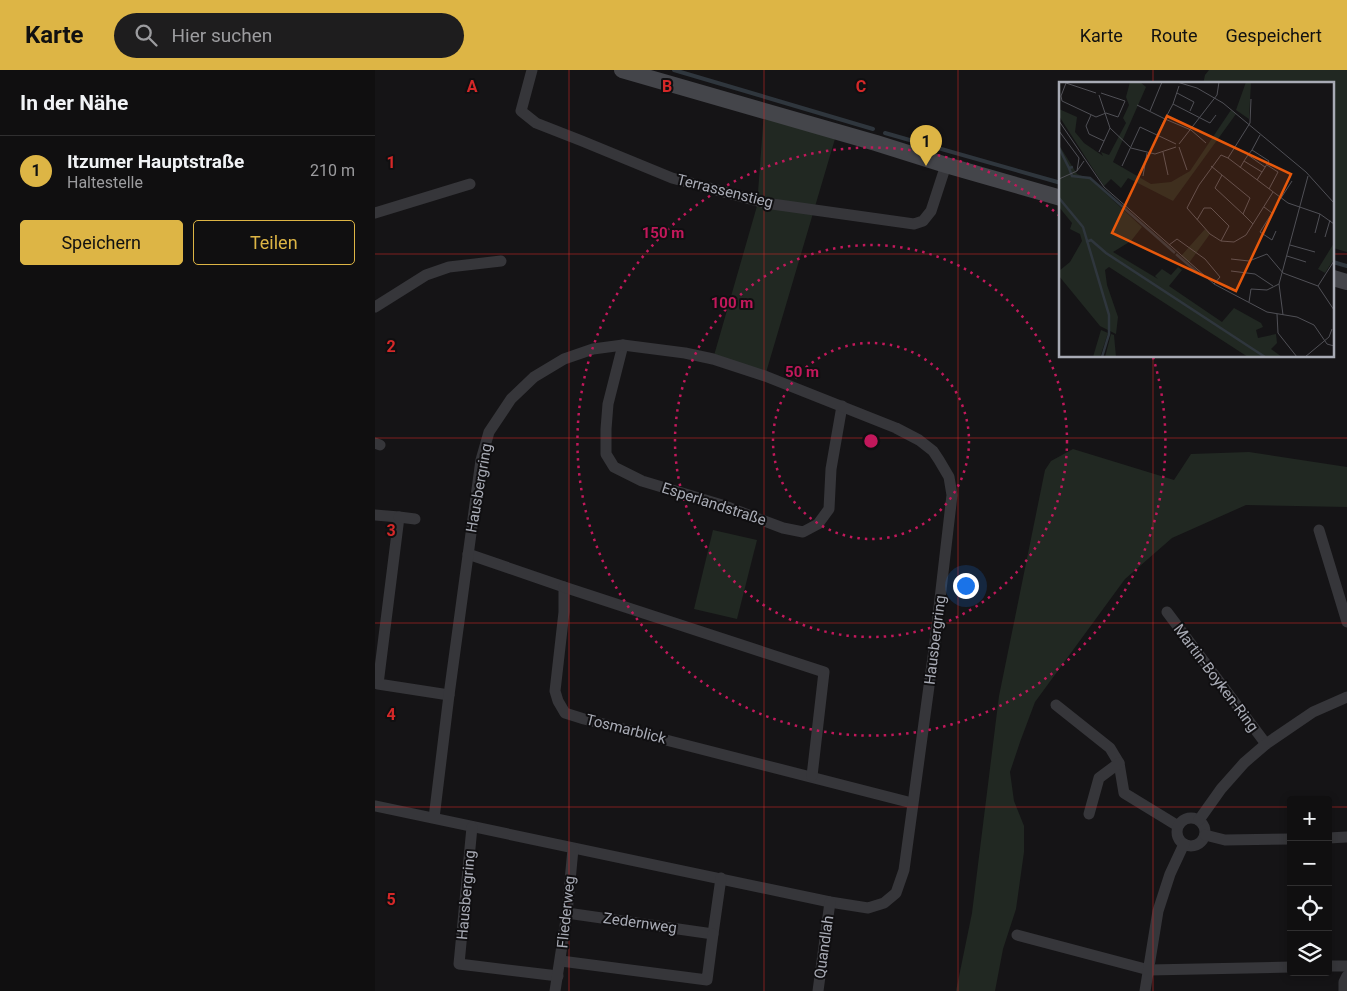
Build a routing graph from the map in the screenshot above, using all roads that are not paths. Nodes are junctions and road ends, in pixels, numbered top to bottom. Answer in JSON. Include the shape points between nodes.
{"nodes":[{"id":1,"x":532,"y":70,"type":"edge"},
{"id":2,"x":622,"y":70,"type":"edge"},
{"id":3,"x":945,"y":165,"type":"junction"},
{"id":4,"x":470,"y":184,"type":"dead end"},
{"id":5,"x":1059,"y":197,"type":"edge"},
{"id":6,"x":375,"y":213,"type":"edge"},
{"id":7,"x":501,"y":261,"type":"dead end"},
{"id":8,"x":1334,"y":278,"type":"edge"},
{"id":9,"x":1347,"y":282,"type":"edge"},
{"id":10,"x":375,"y":307,"type":"edge"},
{"id":11,"x":623,"y":345,"type":"junction"},
{"id":12,"x":842,"y":406,"type":"junction"},
{"id":13,"x":375,"y":515,"type":"edge"},
{"id":14,"x":399,"y":517,"type":"junction"},
{"id":15,"x":415,"y":519,"type":"dead end"},
{"id":16,"x":1319,"y":530,"type":"dead end"},
{"id":17,"x":468,"y":554,"type":"junction"},
{"id":18,"x":564,"y":587,"type":"junction"},
{"id":19,"x":1167,"y":612,"type":"dead end"},
{"id":20,"x":1347,"y":622,"type":"edge"},
{"id":21,"x":376,"y":683,"type":"edge"},
{"id":22,"x":449,"y":695,"type":"junction"},
{"id":23,"x":1347,"y":697,"type":"edge"},
{"id":24,"x":1056,"y":705,"type":"dead end"},
{"id":25,"x":1266,"y":744,"type":"junction"},
{"id":26,"x":1119,"y":763,"type":"junction"},
{"id":27,"x":812,"y":776,"type":"junction"},
{"id":28,"x":912,"y":802,"type":"junction"},
{"id":29,"x":375,"y":806,"type":"edge"},
{"id":30,"x":1089,"y":814,"type":"dead end"},
{"id":31,"x":434,"y":818,"type":"junction"},
{"id":32,"x":1199,"y":820,"type":"junction"},
{"id":33,"x":1178,"y":826,"type":"junction"},
{"id":34,"x":472,"y":827,"type":"junction"},
{"id":35,"x":1205,"y":835,"type":"junction"},
{"id":36,"x":1347,"y":837,"type":"edge"},
{"id":37,"x":1332,"y":838,"type":"edge"},
{"id":38,"x":1287,"y":839,"type":"edge"},
{"id":39,"x":1184,"y":844,"type":"junction"},
{"id":40,"x":573,"y":848,"type":"junction"},
{"id":41,"x":721,"y":878,"type":"junction"},
{"id":42,"x":830,"y":902,"type":"junction"},
{"id":43,"x":567,"y":913,"type":"junction"},
{"id":44,"x":713,"y":934,"type":"junction"},
{"id":45,"x":1017,"y":935,"type":"dead end"},
{"id":46,"x":561,"y":961,"type":"junction"},
{"id":47,"x":1332,"y":966,"type":"edge"},
{"id":48,"x":1347,"y":966,"type":"edge"},
{"id":49,"x":1287,"y":967,"type":"edge"},
{"id":50,"x":1149,"y":970,"type":"junction"},
{"id":51,"x":558,"y":976,"type":"junction"},
{"id":52,"x":1347,"y":976,"type":"edge"},
{"id":53,"x":706,"y":986,"type":"edge"},
{"id":54,"x":555,"y":991,"type":"edge"},
{"id":55,"x":817,"y":991,"type":"edge"},
{"id":56,"x":1145,"y":991,"type":"edge"},
{"id":57,"x":1344,"y":991,"type":"edge"}],
"edges":[{"from":1,"to":3,"type":"street","name":"Terrassenstieg","via":[[521,111],[536,123],[672,178],[765,203],[914,224],[923,221],[931,211]]},
{"from":2,"to":3,"type":"main road"},
{"from":3,"to":5,"type":"main road"},
{"from":4,"to":6,"type":"street"},
{"from":7,"to":10,"type":"street","via":[[449,267],[426,275]]},
{"from":8,"to":9,"type":"main road"},
{"from":11,"to":12,"type":"street","name":"Hausbergring","via":[[713,359]]},
{"from":11,"to":12,"type":"street","name":"Esperlandstraße","via":[[608,404],[606,429],[606,454],[614,467],[642,481],[722,505],[783,528],[803,532],[818,524],[829,509],[831,469]]},
{"from":11,"to":17,"type":"street","name":"Hausbergring","via":[[593,349],[564,359],[534,377],[511,399],[489,432],[481,460]]},
{"from":12,"to":28,"type":"street","name":"Hausbergring","via":[[919,440],[933,451],[949,477],[952,495]]},
{"from":13,"to":14,"type":"street"},
{"from":14,"to":15,"type":"street"},
{"from":14,"to":21,"type":"street"},
{"from":16,"to":20,"type":"street"},
{"from":17,"to":18,"type":"street"},
{"from":17,"to":22,"type":"street","name":"Hausbergring"},
{"from":18,"to":27,"type":"street","via":[[824,672]]},
{"from":18,"to":27,"type":"street","name":"Tosmarblick","via":[[555,691],[565,713]]},
{"from":19,"to":25,"type":"street","name":"Martin-Boyken-Ring"},
{"from":21,"to":22,"type":"street"},
{"from":22,"to":31,"type":"street","name":"Hausbergring"},
{"from":23,"to":25,"type":"street","name":"Martin-Boyken-Ring","via":[[1313,712]]},
{"from":24,"to":26,"type":"street","via":[[1111,748]]},
{"from":25,"to":32,"type":"street","name":"Martin-Boyken-Ring","via":[[1221,789]]},
{"from":26,"to":30,"type":"street","via":[[1099,778]]},
{"from":26,"to":33,"type":"street","via":[[1124,793]]},
{"from":27,"to":28,"type":"street","name":"Tosmarblick"},
{"from":28,"to":42,"type":"street","name":"Hausbergring","via":[[904,870],[896,893],[884,903],[868,908]]},
{"from":29,"to":31,"type":"street","name":"Hausbergring"},
{"from":31,"to":34,"type":"street","name":"Hausbergring"},
{"from":32,"to":33,"type":"street","via":[[1189,818]]},
{"from":32,"to":35,"type":"street"},
{"from":33,"to":39,"type":"street","via":[[1177,834]]},
{"from":34,"to":40,"type":"street","name":"Hausbergring"},
{"from":34,"to":51,"type":"street","name":"Hausbergring","via":[[459,964]]},
{"from":35,"to":38,"type":"street","via":[[1225,840]]},
{"from":35,"to":39,"type":"street","via":[[1197,845]]},
{"from":36,"to":37,"type":"street"},
{"from":39,"to":50,"type":"street","via":[[1158,911]]},
{"from":40,"to":41,"type":"street","name":"Hausbergring"},
{"from":40,"to":43,"type":"street","name":"Fliederweg"},
{"from":41,"to":42,"type":"street","name":"Hausbergring"},
{"from":41,"to":44,"type":"street"},
{"from":42,"to":55,"type":"street","name":"Quandlah"},
{"from":43,"to":44,"type":"street","name":"Zedernweg"},
{"from":43,"to":46,"type":"street","name":"Fliederweg"},
{"from":44,"to":53,"type":"street"},
{"from":45,"to":50,"type":"street"},
{"from":46,"to":51,"type":"street","name":"Fliederweg"},
{"from":46,"to":53,"type":"street"},
{"from":47,"to":48,"type":"street"},
{"from":49,"to":50,"type":"street"},
{"from":50,"to":56,"type":"street"},
{"from":51,"to":54,"type":"street","name":"Fliederweg"},
{"from":52,"to":57,"type":"street"}]}
